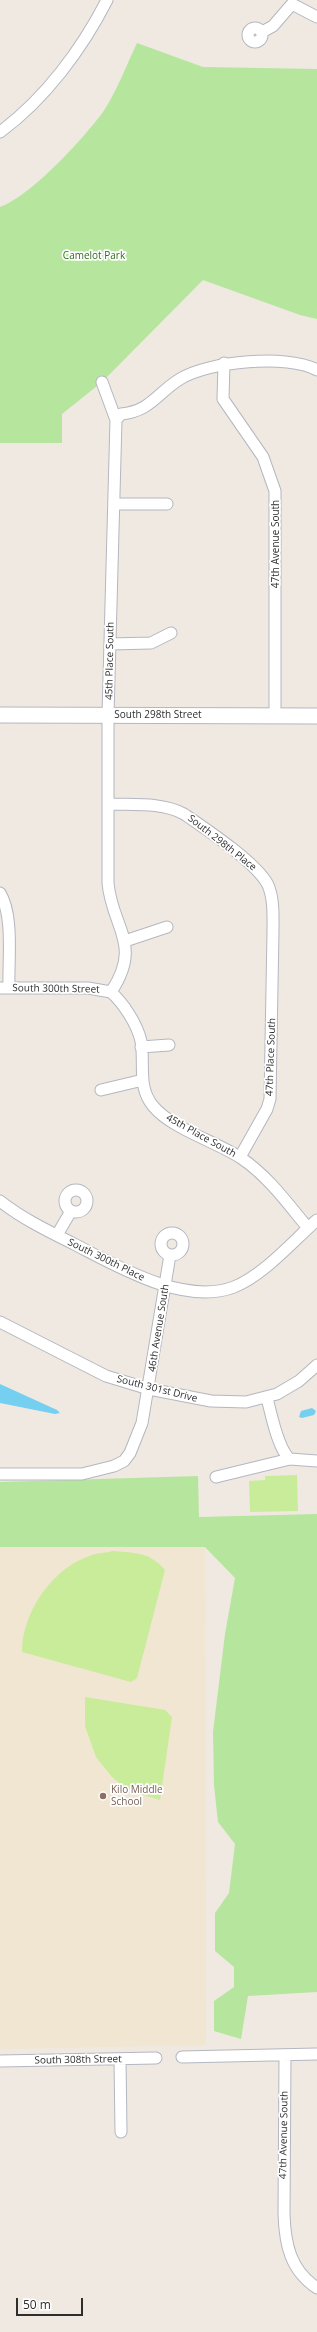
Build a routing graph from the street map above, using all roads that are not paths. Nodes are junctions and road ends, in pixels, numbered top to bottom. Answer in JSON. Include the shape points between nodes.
{"nodes":[{"id":1,"x":107,"y":0,"type":"edge"},
{"id":2,"x":290,"y":2,"type":"edge"},
{"id":3,"x":317,"y":17,"type":"edge"},
{"id":4,"x":262,"y":32,"type":"dead end"},
{"id":5,"x":0,"y":132,"type":"edge"},
{"id":6,"x":224,"y":363,"type":"junction"},
{"id":7,"x":317,"y":370,"type":"edge"},
{"id":8,"x":102,"y":382,"type":"dead end"},
{"id":9,"x":116,"y":420,"type":"junction"},
{"id":10,"x":114,"y":504,"type":"junction"},
{"id":11,"x":166,"y":504,"type":"dead end"},
{"id":12,"x":171,"y":633,"type":"dead end"},
{"id":13,"x":110,"y":644,"type":"junction"},
{"id":14,"x":0,"y":715,"type":"edge"},
{"id":15,"x":108,"y":715,"type":"junction"},
{"id":16,"x":275,"y":716,"type":"junction"},
{"id":17,"x":317,"y":716,"type":"edge"},
{"id":18,"x":109,"y":804,"type":"junction"},
{"id":19,"x":263,"y":877,"type":"joint"},
{"id":20,"x":0,"y":892,"type":"edge"},
{"id":21,"x":167,"y":927,"type":"dead end"},
{"id":22,"x":124,"y":941,"type":"junction"},
{"id":23,"x":4,"y":988,"type":"edge"},
{"id":24,"x":111,"y":992,"type":"junction"},
{"id":25,"x":169,"y":1045,"type":"dead end"},
{"id":26,"x":141,"y":1047,"type":"junction"},
{"id":27,"x":143,"y":1080,"type":"junction"},
{"id":28,"x":101,"y":1090,"type":"dead end"},
{"id":29,"x":240,"y":1157,"type":"junction"},
{"id":30,"x":0,"y":1201,"type":"edge"},
{"id":31,"x":71,"y":1211,"type":"dead end"},
{"id":32,"x":317,"y":1220,"type":"edge"},
{"id":33,"x":308,"y":1228,"type":"junction"},
{"id":34,"x":57,"y":1235,"type":"junction"},
{"id":35,"x":170,"y":1255,"type":"dead end"},
{"id":36,"x":165,"y":1285,"type":"junction"},
{"id":37,"x":0,"y":1322,"type":"edge"},
{"id":38,"x":317,"y":1364,"type":"edge"},
{"id":39,"x":149,"y":1389,"type":"junction"},
{"id":40,"x":267,"y":1398,"type":"junction"},
{"id":41,"x":290,"y":1459,"type":"junction"},
{"id":42,"x":317,"y":1461,"type":"edge"},
{"id":43,"x":0,"y":1474,"type":"edge"},
{"id":44,"x":216,"y":1477,"type":"dead end"},
{"id":45,"x":317,"y":2054,"type":"edge"},
{"id":46,"x":285,"y":2056,"type":"junction"},
{"id":47,"x":156,"y":2058,"type":"dead end"},
{"id":48,"x":182,"y":2058,"type":"dead end"},
{"id":49,"x":120,"y":2059,"type":"junction"},
{"id":50,"x":0,"y":2061,"type":"edge"},
{"id":51,"x":121,"y":2132,"type":"dead end"},
{"id":52,"x":317,"y":2288,"type":"edge"}],
"edges":[{"from":1,"to":5,"type":"street","via":[[73,56],[38,98]]},
{"from":2,"to":3,"type":"street"},
{"from":2,"to":4,"type":"street","via":[[273,26]]},
{"from":6,"to":7,"type":"street","via":[[296,363]]},
{"from":6,"to":9,"type":"street","via":[[191,373],[175,382],[140,410],[121,414]]},
{"from":6,"to":16,"type":"street","name":"47th Avenue South","via":[[223,399],[263,457],[275,491]]},
{"from":8,"to":9,"type":"street","name":"45th Place South"},
{"from":9,"to":10,"type":"street","name":"45th Place South"},
{"from":10,"to":11,"type":"street"},
{"from":10,"to":13,"type":"street","name":"45th Place South"},
{"from":12,"to":13,"type":"street","via":[[151,643]]},
{"from":13,"to":15,"type":"street","name":"45th Place South"},
{"from":14,"to":15,"type":"street","name":"South 298th Street"},
{"from":15,"to":16,"type":"street","name":"South 298th Street"},
{"from":15,"to":18,"type":"street","name":"45th Place South"},
{"from":16,"to":17,"type":"street","name":"South 298th Street"},
{"from":18,"to":19,"type":"street","name":"South 298th Place","via":[[156,806],[178,810],[250,863]]},
{"from":18,"to":22,"type":"street","name":"45th Place South","via":[[108,888]]},
{"from":19,"to":29,"type":"street","name":"47th Place South","via":[[270,894],[273,924],[270,1099]]},
{"from":20,"to":23,"type":"street","via":[[8,916]]},
{"from":21,"to":22,"type":"street"},
{"from":22,"to":24,"type":"street","name":"45th Place South","via":[[126,956],[123,969]]},
{"from":23,"to":24,"type":"street","name":"South 300th Street","via":[[88,988]]},
{"from":24,"to":26,"type":"street","name":"45th Place South","via":[[136,1028]]},
{"from":25,"to":26,"type":"street"},
{"from":26,"to":27,"type":"street","name":"45th Place South"},
{"from":27,"to":28,"type":"street"},
{"from":27,"to":29,"type":"street","name":"45th Place South","via":[[150,1101],[159,1112]]},
{"from":29,"to":33,"type":"street","via":[[260,1173]]},
{"from":30,"to":34,"type":"street","name":"South 300th Place"},
{"from":31,"to":34,"type":"street"},
{"from":32,"to":33,"type":"street","name":"South 300th Place"},
{"from":33,"to":36,"type":"street","name":"South 300th Place","via":[[262,1268],[235,1286],[209,1291]]},
{"from":34,"to":36,"type":"street","name":"South 300th Place","via":[[138,1276]]},
{"from":35,"to":36,"type":"street","name":"46th Avenue South"},
{"from":36,"to":39,"type":"street","name":"46th Avenue South"},
{"from":37,"to":39,"type":"street","name":"South 301st Drive","via":[[90,1369]]},
{"from":38,"to":40,"type":"street","name":"South 301st Drive","via":[[288,1388]]},
{"from":39,"to":40,"type":"street","name":"South 301st Drive","via":[[228,1403]]},
{"from":39,"to":43,"type":"street","name":"46th Avenue South","via":[[137,1441],[124,1461],[82,1474]]},
{"from":40,"to":41,"type":"street","via":[[282,1447]]},
{"from":41,"to":42,"type":"street"},
{"from":41,"to":44,"type":"street"},
{"from":45,"to":46,"type":"street"},
{"from":46,"to":48,"type":"street"},
{"from":46,"to":52,"type":"street","name":"47th Avenue South","via":[[285,2237],[292,2261],[303,2277]]},
{"from":47,"to":49,"type":"street","name":"South 308th Street"},
{"from":49,"to":50,"type":"street","name":"South 308th Street"},
{"from":49,"to":51,"type":"street"}]}
